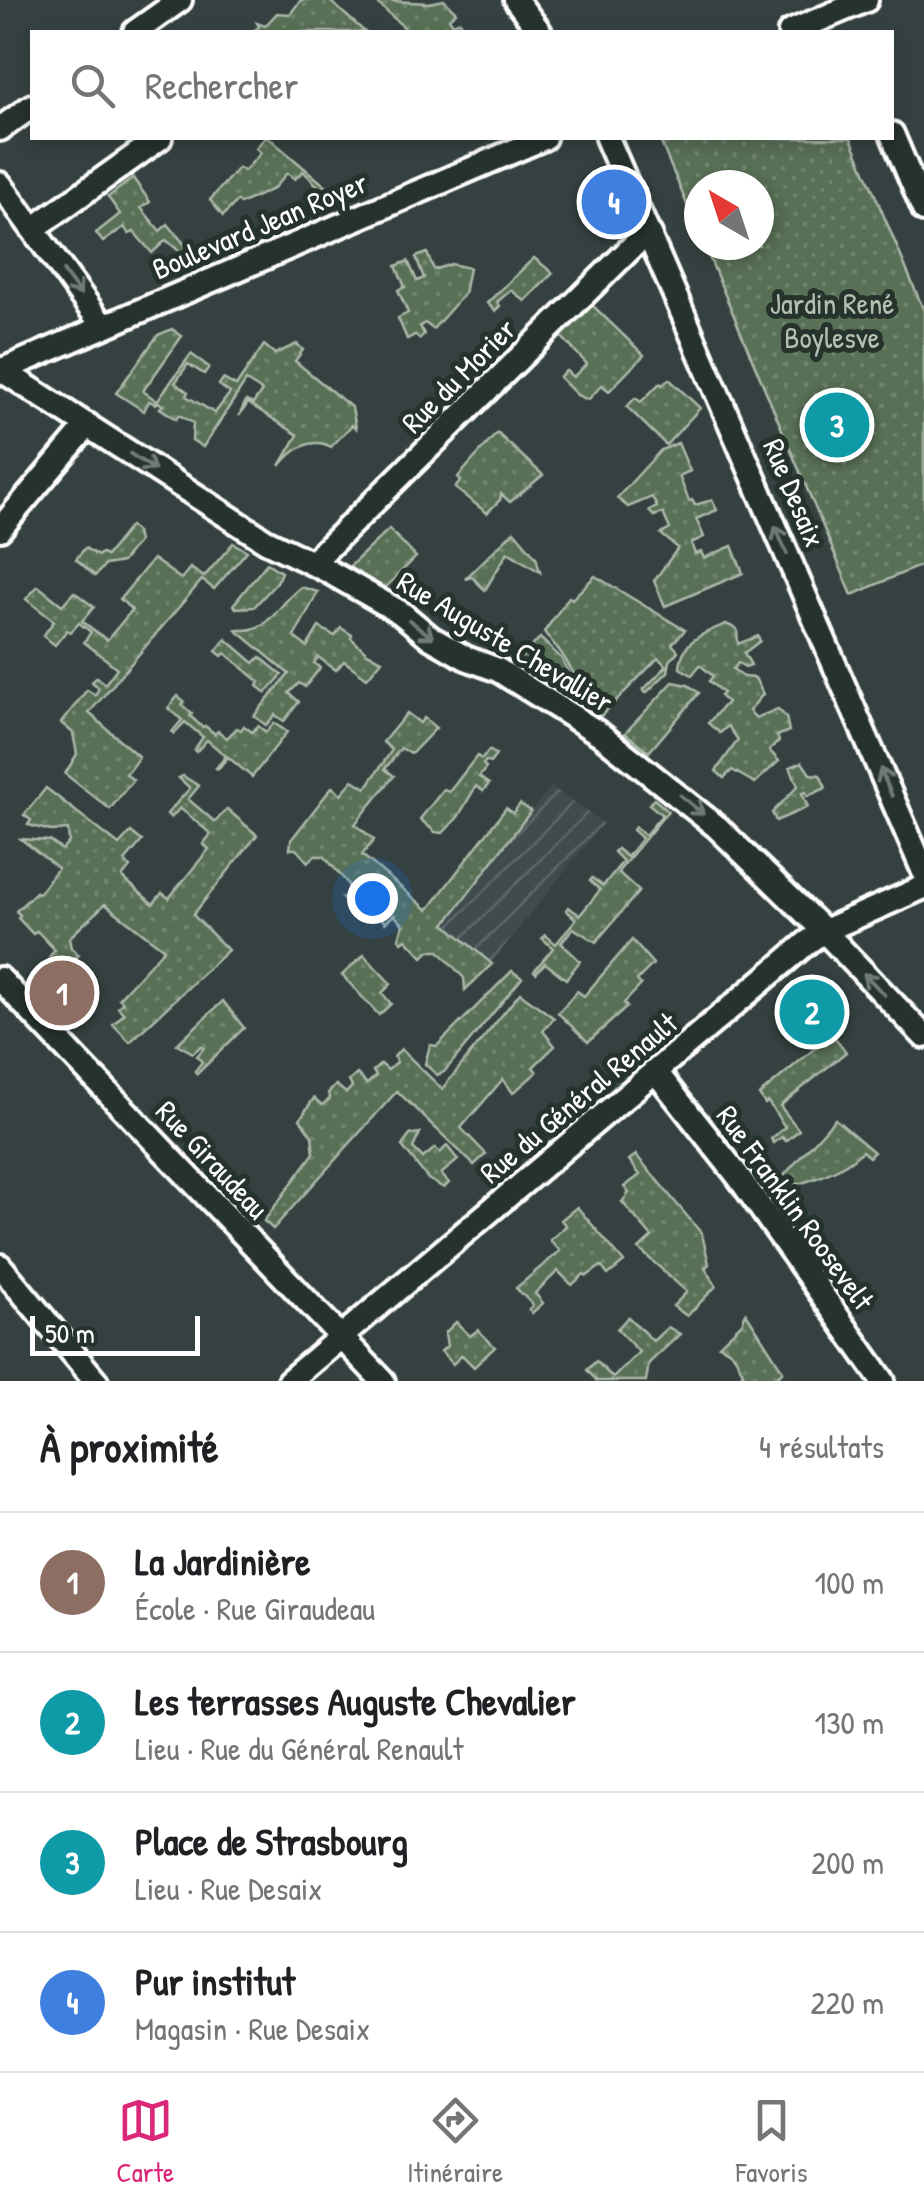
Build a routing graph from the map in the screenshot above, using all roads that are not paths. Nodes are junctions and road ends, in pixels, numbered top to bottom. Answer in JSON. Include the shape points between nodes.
{"nodes":[{"id":1,"x":180,"y":0,"type":"edge"},
{"id":2,"x":517,"y":0,"type":"edge"},
{"id":3,"x":866,"y":0,"type":"edge"},
{"id":4,"x":842,"y":14,"type":"edge"},
{"id":5,"x":162,"y":26,"type":"edge"},
{"id":6,"x":539,"y":30,"type":"edge"},
{"id":7,"x":796,"y":30,"type":"edge"},
{"id":8,"x":30,"y":107,"type":"edge"},
{"id":9,"x":0,"y":129,"type":"edge"},
{"id":10,"x":894,"y":139,"type":"edge"},
{"id":11,"x":157,"y":140,"type":"edge"},
{"id":12,"x":539,"y":140,"type":"edge"},
{"id":13,"x":608,"y":140,"type":"edge"},
{"id":14,"x":0,"y":184,"type":"edge"},
{"id":15,"x":924,"y":210,"type":"edge"},
{"id":16,"x":33,"y":229,"type":"junction"},
{"id":17,"x":650,"y":234,"type":"junction"},
{"id":18,"x":103,"y":326,"type":"junction"},
{"id":19,"x":1,"y":370,"type":"edge"},
{"id":20,"x":88,"y":424,"type":"junction"},
{"id":21,"x":0,"y":529,"type":"edge"},
{"id":22,"x":312,"y":564,"type":"junction"},
{"id":23,"x":924,"y":872,"type":"edge"},
{"id":24,"x":924,"y":887,"type":"edge"},
{"id":25,"x":824,"y":931,"type":"junction"},
{"id":26,"x":0,"y":978,"type":"edge"},
{"id":27,"x":924,"y":1036,"type":"edge"},
{"id":28,"x":656,"y":1072,"type":"junction"},
{"id":29,"x":0,"y":1266,"type":"edge"},
{"id":30,"x":342,"y":1337,"type":"junction"},
{"id":31,"x":96,"y":1381,"type":"edge"},
{"id":32,"x":290,"y":1381,"type":"edge"},
{"id":33,"x":382,"y":1381,"type":"edge"},
{"id":34,"x":884,"y":1381,"type":"edge"}],
"edges":[{"from":1,"to":5,"type":"street"},
{"from":2,"to":6,"type":"street"},
{"from":3,"to":4,"type":"street"},
{"from":4,"to":7,"type":"street"},
{"from":8,"to":9,"type":"street"},
{"from":10,"to":15,"type":"street"},
{"from":11,"to":16,"type":"street"},
{"from":12,"to":18,"type":"street","name":"Boulevard Jean Royer"},
{"from":13,"to":17,"type":"street","name":"Rue Desaix"},
{"from":14,"to":16,"type":"street"},
{"from":16,"to":18,"type":"street","one_way":true},
{"from":17,"to":22,"type":"street","name":"Rue du Morier"},
{"from":23,"to":17,"type":"street","name":"Rue Desaix","one_way":true},
{"from":18,"to":19,"type":"street","name":"Boulevard Jean Royer"},
{"from":19,"to":20,"type":"street","name":"Rue Auguste Chevallier"},
{"from":20,"to":21,"type":"street"},
{"from":20,"to":22,"type":"street","name":"Rue Auguste Chevallier","one_way":true},
{"from":22,"to":25,"type":"street","name":"Rue Auguste Chevallier","one_way":true,"via":[[600,734],[709,819]]},
{"from":24,"to":25,"type":"street","name":"Rue du Général Renault"},
{"from":27,"to":25,"type":"street","name":"Rue Auguste Chevallier","one_way":true},
{"from":25,"to":28,"type":"street","name":"Rue du Général Renault"},
{"from":26,"to":30,"type":"street","name":"Rue Giraudeau"},
{"from":28,"to":30,"type":"street","name":"Rue du Général Renault"},
{"from":28,"to":34,"type":"street","name":"Rue Franklin Roosevelt"},
{"from":29,"to":31,"type":"street"},
{"from":30,"to":32,"type":"street","name":"Rue du Général Renault"},
{"from":30,"to":33,"type":"street","name":"Rue Giraudeau"}]}
